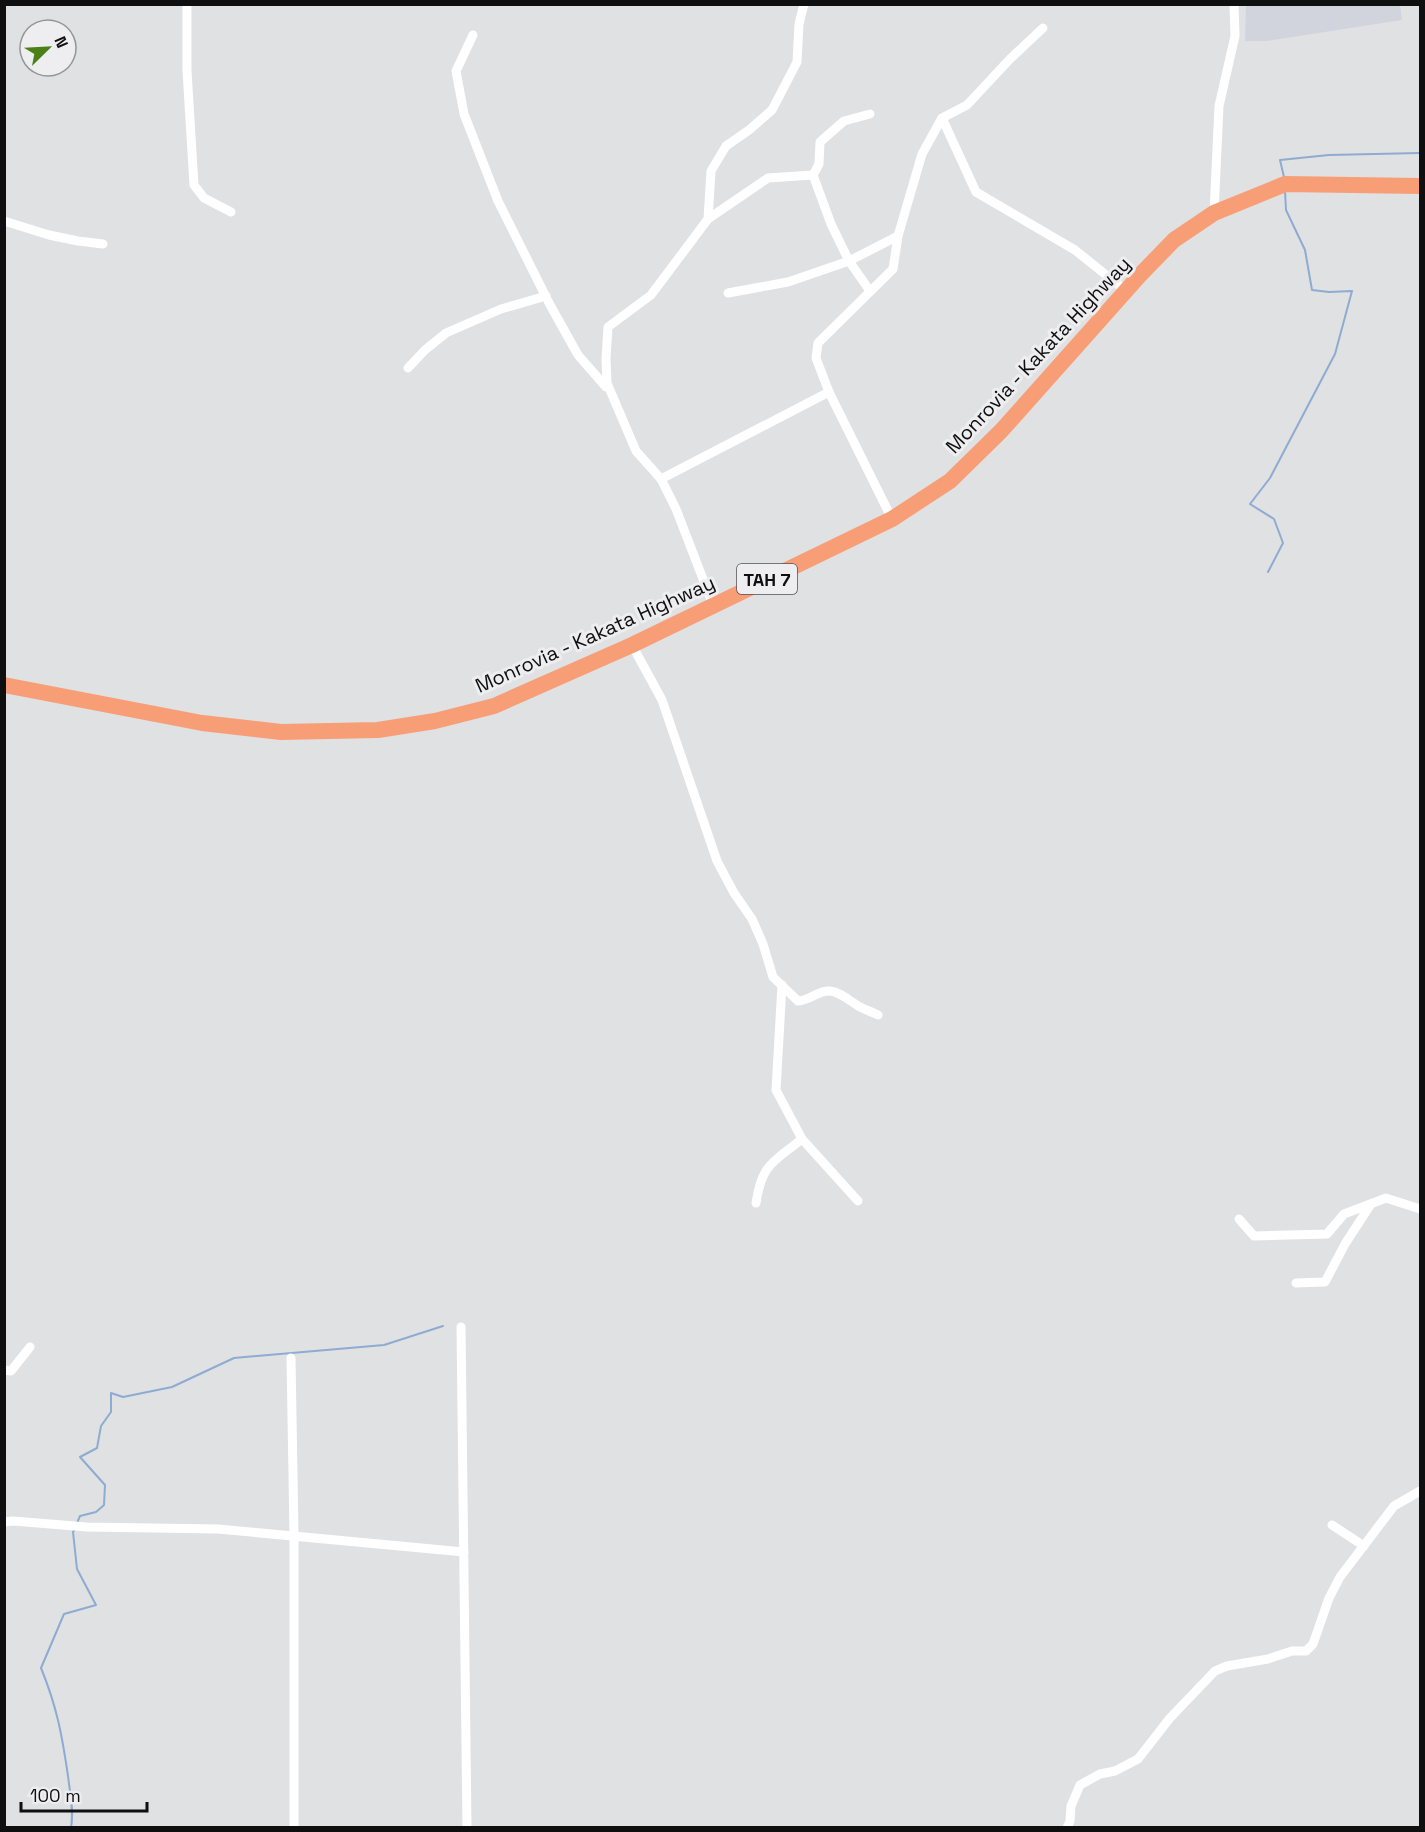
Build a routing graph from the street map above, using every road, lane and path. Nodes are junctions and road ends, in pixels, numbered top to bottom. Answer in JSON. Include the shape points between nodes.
{"nodes":[{"id":1,"x":187,"y":4,"type":"edge"},
{"id":2,"x":804,"y":4,"type":"edge"},
{"id":3,"x":1234,"y":4,"type":"edge"},
{"id":4,"x":1043,"y":28,"type":"dead end"},
{"id":5,"x":473,"y":35,"type":"dead end"},
{"id":6,"x":870,"y":114,"type":"dead end"},
{"id":7,"x":942,"y":118,"type":"junction"},
{"id":8,"x":813,"y":175,"type":"junction"},
{"id":9,"x":1420,"y":186,"type":"edge"},
{"id":10,"x":231,"y":212,"type":"dead end"},
{"id":11,"x":1214,"y":213,"type":"junction"},
{"id":12,"x":708,"y":219,"type":"junction"},
{"id":13,"x":4,"y":221,"type":"edge"},
{"id":14,"x":898,"y":236,"type":"junction"},
{"id":15,"x":103,"y":244,"type":"dead end"},
{"id":16,"x":849,"y":261,"type":"junction"},
{"id":17,"x":870,"y":291,"type":"junction"},
{"id":18,"x":1126,"y":291,"type":"junction"},
{"id":19,"x":728,"y":292,"type":"dead end"},
{"id":20,"x":546,"y":296,"type":"junction"},
{"id":21,"x":408,"y":368,"type":"dead end"},
{"id":22,"x":606,"y":387,"type":"dead end"},
{"id":23,"x":830,"y":392,"type":"junction"},
{"id":24,"x":661,"y":479,"type":"junction"},
{"id":25,"x":892,"y":519,"type":"junction"},
{"id":26,"x":713,"y":605,"type":"junction"},
{"id":27,"x":632,"y":645,"type":"junction"},
{"id":28,"x":4,"y":685,"type":"edge"},
{"id":29,"x":782,"y":985,"type":"junction"},
{"id":30,"x":878,"y":1015,"type":"dead end"},
{"id":31,"x":802,"y":1139,"type":"junction"},
{"id":32,"x":858,"y":1201,"type":"dead end"},
{"id":33,"x":756,"y":1203,"type":"dead end"},
{"id":34,"x":1371,"y":1204,"type":"junction"},
{"id":35,"x":1420,"y":1209,"type":"edge"},
{"id":36,"x":1239,"y":1219,"type":"dead end"},
{"id":37,"x":1296,"y":1283,"type":"dead end"},
{"id":38,"x":461,"y":1327,"type":"dead end"},
{"id":39,"x":30,"y":1347,"type":"dead end"},
{"id":40,"x":291,"y":1358,"type":"dead end"},
{"id":41,"x":4,"y":1370,"type":"edge"},
{"id":42,"x":1420,"y":1491,"type":"edge"},
{"id":43,"x":4,"y":1522,"type":"edge"},
{"id":44,"x":1332,"y":1525,"type":"dead end"},
{"id":45,"x":294,"y":1535,"type":"junction"},
{"id":46,"x":1364,"y":1546,"type":"junction"},
{"id":47,"x":464,"y":1551,"type":"junction"},
{"id":48,"x":294,"y":1827,"type":"edge"},
{"id":49,"x":466,"y":1827,"type":"edge"},
{"id":50,"x":1067,"y":1827,"type":"edge"}],
"edges":[{"from":1,"to":10,"type":"street","via":[[194,185],[204,198]]},
{"from":2,"to":12,"type":"street","via":[[797,62],[772,110],[726,146],[711,171]]},
{"from":3,"to":11,"type":"street","via":[[1235,36],[1219,106]]},
{"from":4,"to":7,"type":"street","via":[[967,105]]},
{"from":5,"to":20,"type":"street","via":[[456,71],[464,114],[498,201]]},
{"from":6,"to":8,"type":"street","via":[[844,121],[820,142],[819,164]]},
{"from":7,"to":14,"type":"street","via":[[922,154]]},
{"from":7,"to":18,"type":"street","via":[[976,192],[1075,250]]},
{"from":8,"to":12,"type":"street","via":[[768,178]]},
{"from":8,"to":16,"type":"street"},
{"from":9,"to":11,"type":"highway","name":"Monrovia - Kakata Highway","number":"TAH 7","via":[[1285,184]]},
{"from":11,"to":18,"type":"highway","name":"Monrovia - Kakata Highway","number":"TAH 7","via":[[1174,240]]},
{"from":12,"to":24,"type":"street","via":[[651,295],[608,327],[607,383],[636,452]]},
{"from":13,"to":15,"type":"street","via":[[68,239]]},
{"from":14,"to":16,"type":"street"},
{"from":14,"to":17,"type":"street","via":[[893,269]]},
{"from":16,"to":17,"type":"street"},
{"from":16,"to":19,"type":"street","via":[[788,282]]},
{"from":17,"to":23,"type":"street","via":[[818,343],[816,358]]},
{"from":18,"to":25,"type":"highway","name":"Monrovia - Kakata Highway","number":"TAH 7","via":[[1001,431],[950,481]]},
{"from":20,"to":21,"type":"street","via":[[501,309],[446,333]]},
{"from":20,"to":22,"type":"street","via":[[578,355]]},
{"from":23,"to":24,"type":"street"},
{"from":23,"to":25,"type":"street"},
{"from":24,"to":26,"type":"street"},
{"from":25,"to":26,"type":"highway","name":"Monrovia - Kakata Highway","number":"TAH 7"},
{"from":26,"to":27,"type":"highway","name":"Monrovia - Kakata Highway","number":"TAH 7"},
{"from":27,"to":28,"type":"highway","name":"Monrovia - Kakata Highway","number":"TAH 7","via":[[494,706],[378,730],[239,729]]},
{"from":27,"to":29,"type":"street","via":[[662,700],[717,861],[752,919],[773,977]]},
{"from":29,"to":30,"type":"street","via":[[798,1001],[830,991]]},
{"from":29,"to":31,"type":"street","via":[[776,1090]]},
{"from":31,"to":32,"type":"street"},
{"from":31,"to":33,"type":"street","via":[[767,1166],[759,1181]]},
{"from":34,"to":35,"type":"street","via":[[1386,1198]]},
{"from":34,"to":36,"type":"street","via":[[1344,1214],[1327,1234],[1254,1236]]},
{"from":34,"to":37,"type":"street","via":[[1324,1282]]},
{"from":38,"to":47,"type":"street"},
{"from":39,"to":41,"type":"street","via":[[11,1371]]},
{"from":40,"to":45,"type":"street"},
{"from":42,"to":46,"type":"street","via":[[1394,1506]]},
{"from":43,"to":45,"type":"street"},
{"from":44,"to":46,"type":"street"},
{"from":45,"to":47,"type":"street"},
{"from":45,"to":48,"type":"street"},
{"from":46,"to":50,"type":"street","via":[[1335,1586],[1313,1644],[1306,1651],[1292,1651],[1215,1671],[1138,1759],[1080,1785]]},
{"from":47,"to":49,"type":"street"}]}
